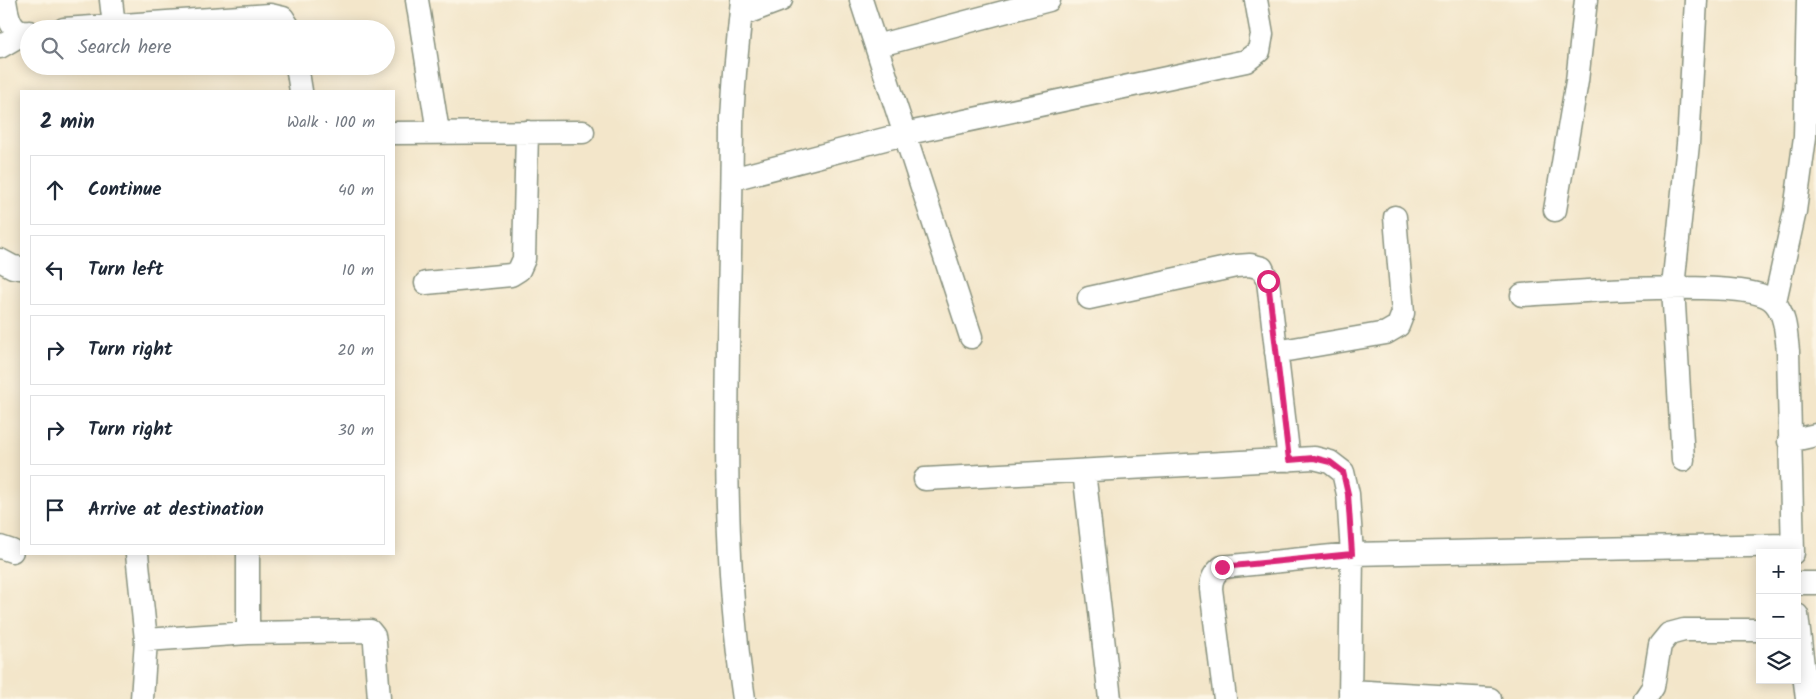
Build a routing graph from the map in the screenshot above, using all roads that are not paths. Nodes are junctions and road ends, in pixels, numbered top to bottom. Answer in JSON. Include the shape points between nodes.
{"nodes":[{"id":1,"x":6,"y":0,"type":"edge"},
{"id":2,"x":111,"y":0,"type":"edge"},
{"id":3,"x":417,"y":0,"type":"edge"},
{"id":4,"x":781,"y":0,"type":"edge"},
{"id":5,"x":861,"y":0,"type":"edge"},
{"id":6,"x":1049,"y":0,"type":"edge"},
{"id":7,"x":1256,"y":0,"type":"edge"},
{"id":8,"x":1586,"y":0,"type":"edge"},
{"id":9,"x":1696,"y":0,"type":"edge"},
{"id":10,"x":1808,"y":0,"type":"edge"},
{"id":11,"x":741,"y":8,"type":"edge"},
{"id":12,"x":113,"y":20,"type":"edge"},
{"id":13,"x":199,"y":20,"type":"edge"},
{"id":14,"x":284,"y":20,"type":"edge"},
{"id":15,"x":20,"y":30,"type":"edge"},
{"id":16,"x":20,"y":36,"type":"edge"},
{"id":17,"x":876,"y":46,"type":"junction"},
{"id":18,"x":0,"y":47,"type":"edge"},
{"id":19,"x":1811,"y":70,"type":"edge"},
{"id":20,"x":298,"y":75,"type":"edge"},
{"id":21,"x":301,"y":90,"type":"edge"},
{"id":22,"x":438,"y":132,"type":"junction"},
{"id":23,"x":527,"y":132,"type":"junction"},
{"id":24,"x":583,"y":132,"type":"dead end"},
{"id":25,"x":395,"y":133,"type":"edge"},
{"id":26,"x":904,"y":134,"type":"junction"},
{"id":27,"x":732,"y":179,"type":"junction"},
{"id":28,"x":1555,"y":210,"type":"dead end"},
{"id":29,"x":1806,"y":211,"type":"edge"},
{"id":30,"x":1395,"y":217,"type":"dead end"},
{"id":31,"x":0,"y":260,"type":"edge"},
{"id":32,"x":20,"y":268,"type":"edge"},
{"id":33,"x":426,"y":283,"type":"dead end"},
{"id":34,"x":1673,"y":287,"type":"junction"},
{"id":35,"x":1522,"y":294,"type":"dead end"},
{"id":36,"x":1089,"y":298,"type":"dead end"},
{"id":37,"x":1775,"y":302,"type":"junction"},
{"id":38,"x":971,"y":337,"type":"dead end"},
{"id":39,"x":1276,"y":352,"type":"junction"},
{"id":40,"x":1816,"y":435,"type":"edge"},
{"id":41,"x":1790,"y":441,"type":"junction"},
{"id":42,"x":1289,"y":460,"type":"junction"},
{"id":43,"x":1683,"y":460,"type":"dead end"},
{"id":44,"x":1084,"y":471,"type":"junction"},
{"id":45,"x":925,"y":479,"type":"dead end"},
{"id":46,"x":1756,"y":549,"type":"edge"},
{"id":47,"x":1792,"y":549,"type":"edge"},
{"id":48,"x":1352,"y":554,"type":"junction"},
{"id":49,"x":137,"y":555,"type":"edge"},
{"id":50,"x":248,"y":555,"type":"edge"},
{"id":51,"x":1801,"y":583,"type":"edge"},
{"id":52,"x":1816,"y":584,"type":"edge"},
{"id":53,"x":1756,"y":630,"type":"edge"},
{"id":54,"x":248,"y":633,"type":"junction"},
{"id":55,"x":1800,"y":639,"type":"edge"},
{"id":56,"x":146,"y":640,"type":"junction"},
{"id":57,"x":1350,"y":695,"type":"edge"},
{"id":58,"x":142,"y":699,"type":"edge"},
{"id":59,"x":379,"y":699,"type":"edge"},
{"id":60,"x":744,"y":699,"type":"edge"},
{"id":61,"x":1110,"y":699,"type":"edge"},
{"id":62,"x":1225,"y":699,"type":"edge"},
{"id":63,"x":1490,"y":699,"type":"edge"},
{"id":64,"x":1645,"y":699,"type":"edge"},
{"id":65,"x":1807,"y":699,"type":"edge"}],
"edges":[{"from":1,"to":15,"type":"street","via":[[7,15],[14,28]]},
{"from":2,"to":12,"type":"street"},
{"from":3,"to":22,"type":"street"},
{"from":4,"to":11,"type":"street"},
{"from":5,"to":17,"type":"street"},
{"from":6,"to":17,"type":"street"},
{"from":7,"to":26,"type":"street","via":[[1262,34],[1259,51],[1246,61]]},
{"from":8,"to":28,"type":"street","via":[[1577,81]]},
{"from":9,"to":34,"type":"street","via":[[1688,144]]},
{"from":10,"to":19,"type":"street"},
{"from":11,"to":27,"type":"street","via":[[734,81]]},
{"from":13,"to":14,"type":"street","via":[[270,15]]},
{"from":16,"to":18,"type":"street"},
{"from":17,"to":26,"type":"street"},
{"from":19,"to":29,"type":"street","via":[[1805,137]]},
{"from":20,"to":21,"type":"street"},
{"from":22,"to":23,"type":"street"},
{"from":22,"to":25,"type":"street"},
{"from":23,"to":24,"type":"street"},
{"from":23,"to":33,"type":"street","via":[[524,259],[520,270],[510,275]]},
{"from":26,"to":27,"type":"street"},
{"from":26,"to":38,"type":"street"},
{"from":27,"to":60,"type":"street","via":[[727,513],[734,636]]},
{"from":29,"to":37,"type":"street"},
{"from":30,"to":39,"type":"street","via":[[1402,314],[1398,326],[1386,334]]},
{"from":31,"to":32,"type":"street"},
{"from":34,"to":35,"type":"street"},
{"from":34,"to":37,"type":"street","via":[[1753,292]]},
{"from":34,"to":43,"type":"street"},
{"from":36,"to":39,"type":"street","via":[[1236,266],[1262,268],[1268,281]]},
{"from":37,"to":41,"type":"street","via":[[1784,319],[1788,350]]},
{"from":39,"to":42,"type":"street"},
{"from":40,"to":41,"type":"street"},
{"from":41,"to":47,"type":"street"},
{"from":42,"to":44,"type":"street"},
{"from":42,"to":48,"type":"street","via":[[1314,458],[1330,462],[1343,472],[1348,494]]},
{"from":44,"to":45,"type":"street"},
{"from":44,"to":61,"type":"street"},
{"from":46,"to":48,"type":"street"},
{"from":48,"to":57,"type":"street"},
{"from":48,"to":62,"type":"street","via":[[1222,567],[1216,572],[1211,580],[1211,589]]},
{"from":49,"to":56,"type":"street"},
{"from":50,"to":54,"type":"street"},
{"from":51,"to":52,"type":"street"},
{"from":53,"to":64,"type":"street","via":[[1684,630],[1668,634],[1660,645],[1653,686]]},
{"from":54,"to":56,"type":"street"},
{"from":54,"to":59,"type":"street","via":[[370,631],[374,636]]},
{"from":55,"to":65,"type":"street"},
{"from":56,"to":58,"type":"street"},
{"from":57,"to":63,"type":"street"}]}
